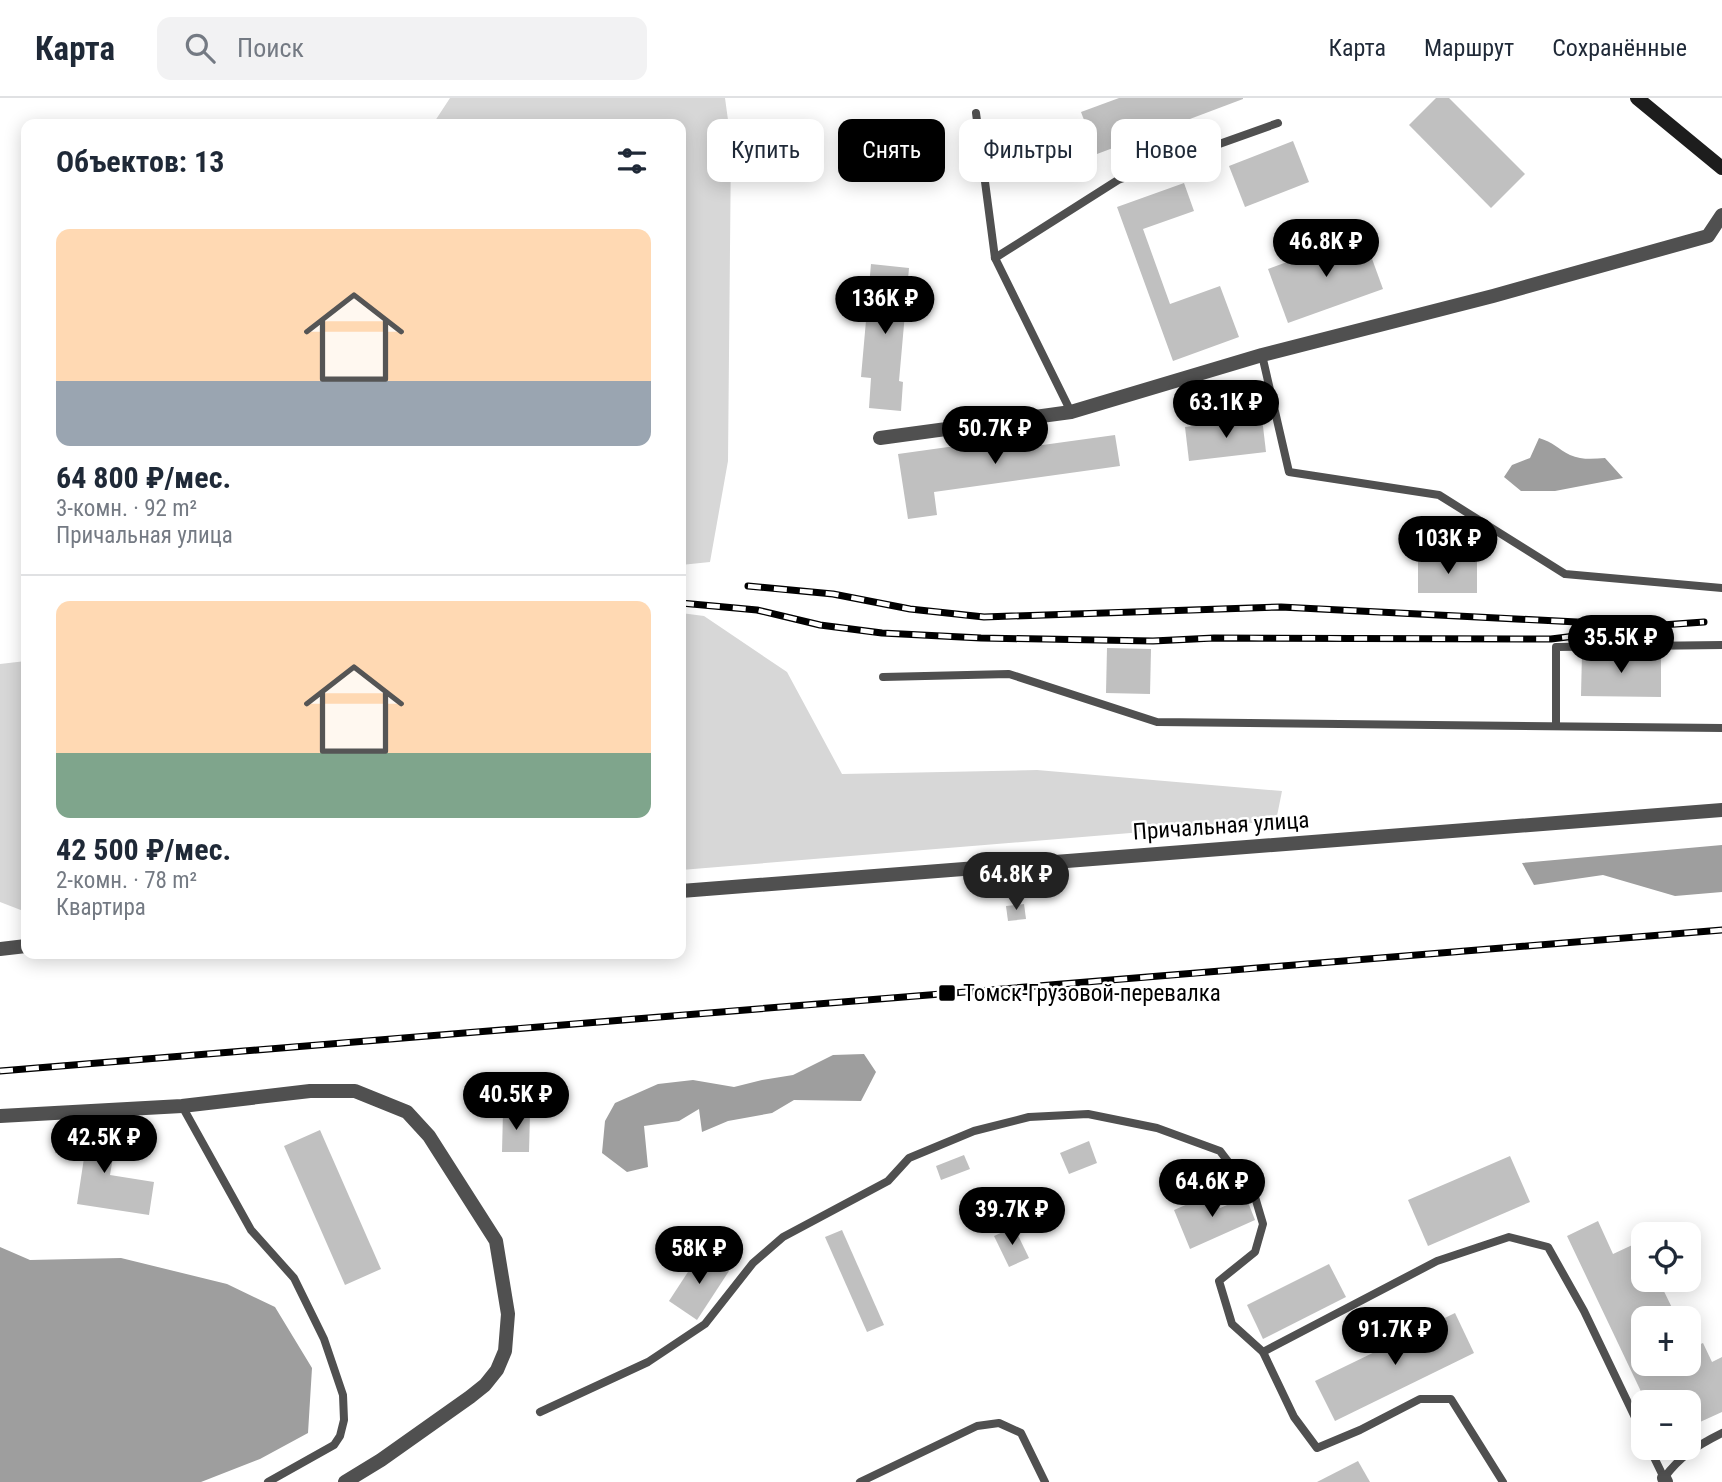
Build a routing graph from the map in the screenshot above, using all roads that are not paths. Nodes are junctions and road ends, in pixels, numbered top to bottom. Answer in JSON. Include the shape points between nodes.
{"nodes":[{"id":1,"x":1637,"y":98,"type":"edge"},
{"id":2,"x":976,"y":113,"type":"dead end"},
{"id":3,"x":1278,"y":123,"type":"dead end"},
{"id":4,"x":1722,"y":168,"type":"edge"},
{"id":5,"x":1722,"y":215,"type":"edge"},
{"id":6,"x":995,"y":258,"type":"junction"},
{"id":7,"x":1262,"y":355,"type":"junction"},
{"id":8,"x":1071,"y":412,"type":"junction"},
{"id":9,"x":880,"y":438,"type":"dead end"},
{"id":10,"x":1722,"y":588,"type":"edge"},
{"id":11,"x":1722,"y":645,"type":"edge"},
{"id":12,"x":883,"y":677,"type":"dead end"},
{"id":13,"x":1556,"y":726,"type":"junction"},
{"id":14,"x":1721,"y":728,"type":"edge"},
{"id":15,"x":1722,"y":810,"type":"edge"},
{"id":16,"x":686,"y":891,"type":"edge"},
{"id":17,"x":21,"y":947,"type":"edge"},
{"id":18,"x":0,"y":949,"type":"edge"},
{"id":19,"x":182,"y":1106,"type":"junction"},
{"id":20,"x":0,"y":1116,"type":"edge"},
{"id":21,"x":1263,"y":1352,"type":"junction"},
{"id":22,"x":1631,"y":1409,"type":"edge"},
{"id":23,"x":540,"y":1412,"type":"dead end"},
{"id":24,"x":1722,"y":1433,"type":"edge"},
{"id":25,"x":1655,"y":1460,"type":"edge"},
{"id":26,"x":1665,"y":1480,"type":"edge"},
{"id":27,"x":268,"y":1482,"type":"edge"},
{"id":28,"x":345,"y":1482,"type":"edge"},
{"id":29,"x":860,"y":1482,"type":"edge"},
{"id":30,"x":1045,"y":1482,"type":"edge"},
{"id":31,"x":1503,"y":1482,"type":"edge"}],
"edges":[{"from":1,"to":4,"type":"street"},
{"from":2,"to":6,"type":"lane"},
{"from":3,"to":6,"type":"lane","via":[[1118,180]]},
{"from":5,"to":7,"type":"street","via":[[1708,236]]},
{"from":6,"to":8,"type":"lane"},
{"from":7,"to":8,"type":"street"},
{"from":7,"to":10,"type":"lane","via":[[1289,472],[1439,495],[1566,575]]},
{"from":8,"to":9,"type":"street"},
{"from":11,"to":13,"type":"lane","via":[[1556,647]]},
{"from":12,"to":13,"type":"lane","via":[[1009,674],[1157,722]]},
{"from":13,"to":14,"type":"lane"},
{"from":15,"to":16,"type":"street","name":"Причальная улица"},
{"from":17,"to":18,"type":"street"},
{"from":19,"to":20,"type":"street"},
{"from":19,"to":27,"type":"lane","via":[[251,1230],[294,1278],[324,1339],[343,1395],[344,1420],[334,1445]]},
{"from":19,"to":28,"type":"street","via":[[310,1091],[355,1091],[381,1100],[407,1112],[429,1136],[496,1241],[508,1314],[505,1351],[497,1370],[470,1397]]},
{"from":21,"to":22,"type":"lane","via":[[1437,1261],[1509,1237],[1548,1247]]},
{"from":21,"to":23,"type":"lane","via":[[1232,1324],[1219,1281],[1255,1252],[1263,1224],[1255,1197],[1220,1150],[1157,1128],[1088,1114],[1029,1117],[974,1131],[909,1158],[888,1181],[783,1237],[753,1263],[705,1324],[648,1363]]},
{"from":21,"to":31,"type":"lane","via":[[1293,1417],[1317,1448],[1420,1399],[1451,1399]]},
{"from":24,"to":26,"type":"lane","via":[[1695,1446],[1677,1461]]},
{"from":25,"to":26,"type":"lane"},
{"from":29,"to":30,"type":"lane","via":[[977,1426],[999,1423],[1021,1433]]}]}
